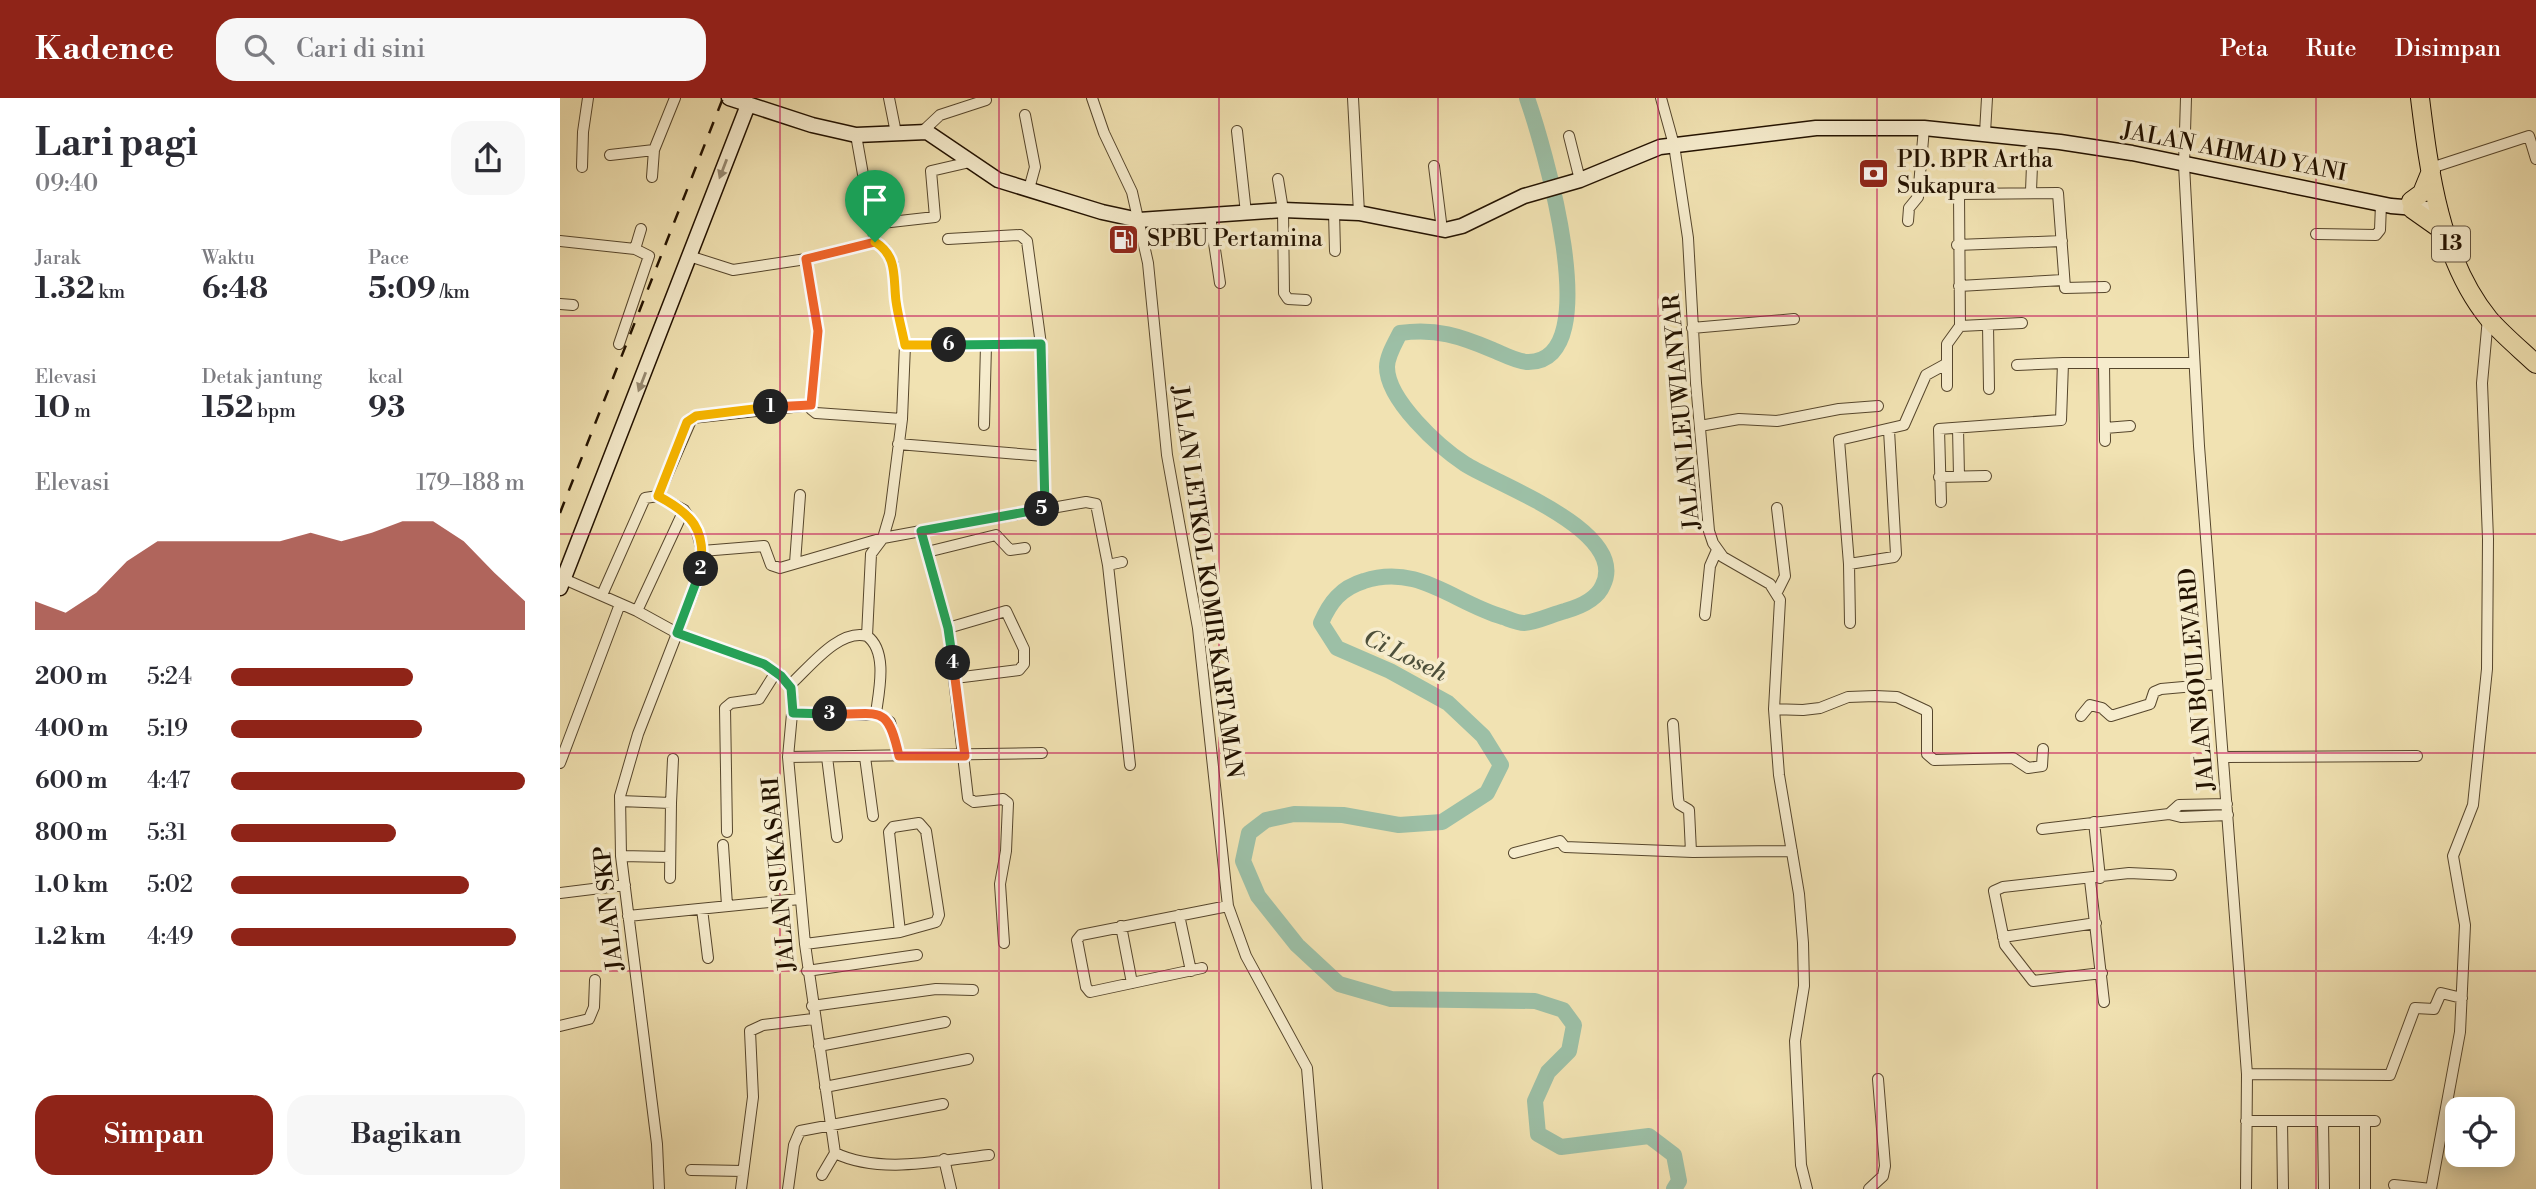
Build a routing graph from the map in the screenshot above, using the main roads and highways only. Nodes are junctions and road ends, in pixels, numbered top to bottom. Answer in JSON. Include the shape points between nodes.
{"nodes":[{"id":1,"x":2420,"y":98,"type":"edge"},
{"id":2,"x":2431,"y":170,"type":"junction"},
{"id":3,"x":2446,"y":233,"type":"junction"},
{"id":4,"x":2536,"y":364,"type":"edge"}],
"edges":[{"from":1,"to":2,"type":"highway","number":"13"},
{"from":2,"to":3,"type":"highway","number":"13"},
{"from":2,"to":3,"type":"highway","via":[[2422,193],[2411,205]]},
{"from":3,"to":4,"type":"highway","number":"13","via":[[2488,317]]}]}
